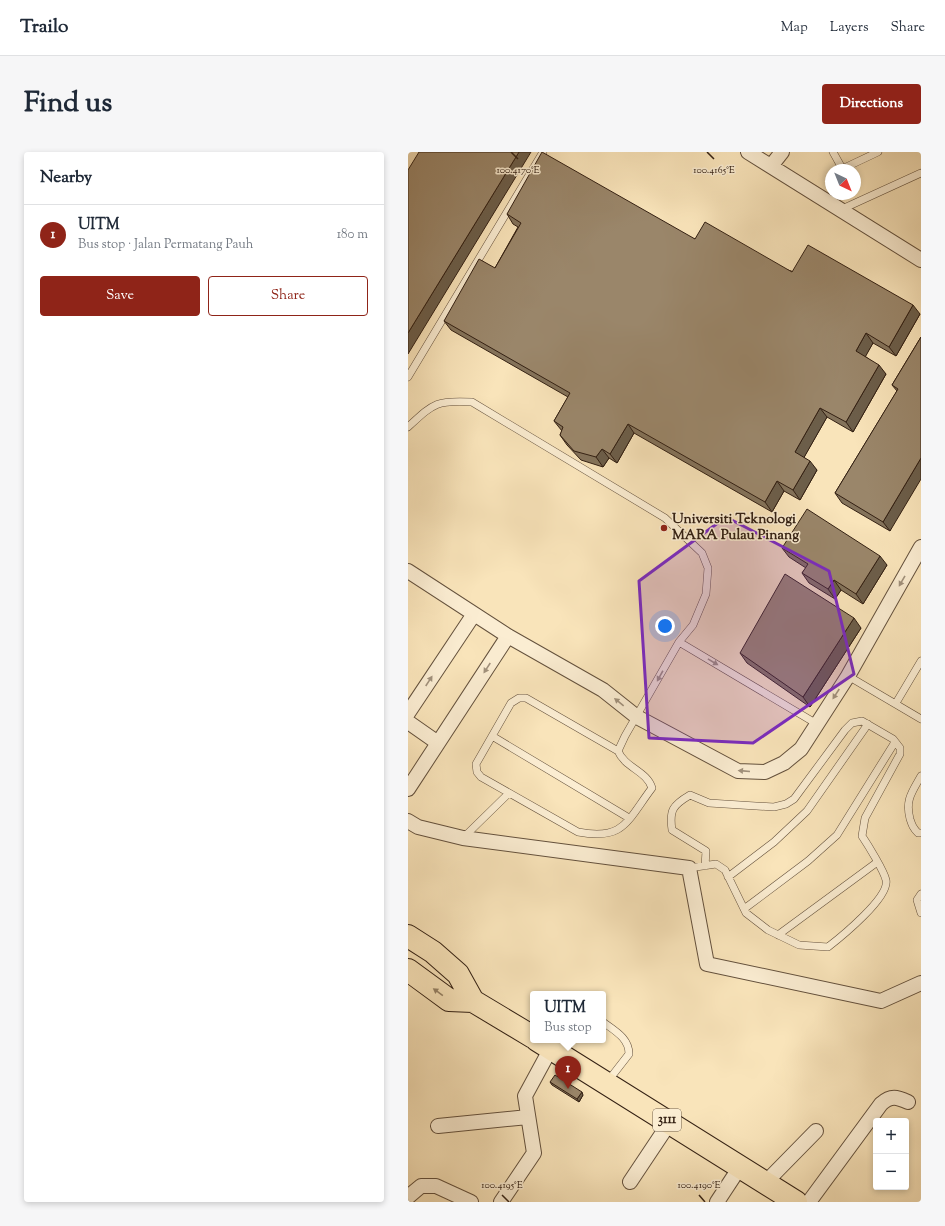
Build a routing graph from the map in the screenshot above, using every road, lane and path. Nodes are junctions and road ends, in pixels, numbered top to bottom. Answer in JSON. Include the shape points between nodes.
{"nodes":[{"id":1,"x":543,"y":152,"type":"edge"},
{"id":2,"x":748,"y":152,"type":"edge"},
{"id":3,"x":782,"y":152,"type":"edge"},
{"id":4,"x":833,"y":152,"type":"edge"},
{"id":5,"x":878,"y":152,"type":"edge"},
{"id":6,"x":839,"y":164,"type":"edge"},
{"id":7,"x":853,"y":164,"type":"edge"},
{"id":8,"x":771,"y":166,"type":"junction"},
{"id":9,"x":921,"y":173,"type":"edge"},
{"id":10,"x":858,"y":201,"type":"joint"},
{"id":11,"x":840,"y":210,"type":"junction"},
{"id":12,"x":921,"y":260,"type":"edge"},
{"id":13,"x":408,"y":377,"type":"edge"},
{"id":14,"x":408,"y":427,"type":"edge"},
{"id":15,"x":921,"y":548,"type":"edge"},
{"id":16,"x":408,"y":571,"type":"edge"},
{"id":17,"x":474,"y":614,"type":"junction"},
{"id":18,"x":508,"y":636,"type":"junction"},
{"id":19,"x":679,"y":642,"type":"junction"},
{"id":20,"x":921,"y":661,"type":"edge"},
{"id":21,"x":848,"y":676,"type":"junction"},
{"id":22,"x":896,"y":703,"type":"junction"},
{"id":23,"x":408,"y":714,"type":"edge"},
{"id":24,"x":637,"y":717,"type":"junction"},
{"id":25,"x":921,"y":719,"type":"edge"},
{"id":26,"x":408,"y":722,"type":"edge"},
{"id":27,"x":817,"y":724,"type":"junction"},
{"id":28,"x":868,"y":724,"type":"junction"},
{"id":29,"x":492,"y":736,"type":"junction"},
{"id":30,"x":895,"y":742,"type":"junction"},
{"id":31,"x":438,"y":743,"type":"junction"},
{"id":32,"x":618,"y":751,"type":"junction"},
{"id":33,"x":921,"y":776,"type":"edge"},
{"id":34,"x":408,"y":789,"type":"edge"},
{"id":35,"x":509,"y":793,"type":"junction"},
{"id":36,"x":630,"y":818,"type":"junction"},
{"id":37,"x":408,"y":821,"type":"edge"},
{"id":38,"x":921,"y":833,"type":"edge"},
{"id":39,"x":463,"y":838,"type":"junction"},
{"id":40,"x":876,"y":862,"type":"junction"},
{"id":41,"x":705,"y":866,"type":"junction"},
{"id":42,"x":689,"y":868,"type":"junction"},
{"id":43,"x":728,"y":877,"type":"junction"},
{"id":44,"x":921,"y":894,"type":"edge"},
{"id":45,"x":744,"y":909,"type":"junction"},
{"id":46,"x":921,"y":913,"type":"edge"},
{"id":47,"x":778,"y":935,"type":"junction"},
{"id":48,"x":408,"y":936,"type":"edge"},
{"id":49,"x":408,"y":970,"type":"edge"},
{"id":50,"x":921,"y":983,"type":"edge"},
{"id":51,"x":473,"y":1001,"type":"junction"},
{"id":52,"x":606,"y":1024,"type":"edge"},
{"id":53,"x":530,"y":1035,"type":"edge"},
{"id":54,"x":544,"y":1044,"type":"edge"},
{"id":55,"x":606,"y":1082,"type":"junction"},
{"id":56,"x":908,"y":1102,"type":"dead end"},
{"id":57,"x":528,"y":1117,"type":"junction"},
{"id":58,"x":670,"y":1122,"type":"junction"},
{"id":59,"x":438,"y":1126,"type":"dead end"},
{"id":60,"x":816,"y":1131,"type":"dead end"},
{"id":61,"x":740,"y":1167,"type":"junction"},
{"id":62,"x":630,"y":1182,"type":"dead end"},
{"id":63,"x":766,"y":1182,"type":"junction"},
{"id":64,"x":408,"y":1196,"type":"edge"},
{"id":65,"x":470,"y":1202,"type":"edge"},
{"id":66,"x":501,"y":1202,"type":"edge"},
{"id":67,"x":716,"y":1202,"type":"edge"},
{"id":68,"x":796,"y":1202,"type":"edge"},
{"id":69,"x":809,"y":1202,"type":"edge"}],
"edges":[{"from":1,"to":13,"type":"lane"},
{"from":2,"to":8,"type":"street"},
{"from":3,"to":8,"type":"street"},
{"from":4,"to":6,"type":"lane"},
{"from":5,"to":7,"type":"lane"},
{"from":8,"to":11,"type":"street"},
{"from":9,"to":10,"type":"lane"},
{"from":10,"to":11,"type":"lane"},
{"from":11,"to":12,"type":"street"},
{"from":14,"to":19,"type":"lane","via":[[436,404],[447,400],[472,402],[665,518],[702,553],[708,568],[706,594],[693,624]]},
{"from":15,"to":21,"type":"street","one_way":true},
{"from":16,"to":17,"type":"street"},
{"from":17,"to":18,"type":"street"},
{"from":23,"to":17,"type":"street","one_way":true},
{"from":24,"to":18,"type":"street","one_way":true,"via":[[604,690]]},
{"from":18,"to":31,"type":"street","one_way":true},
{"from":19,"to":24,"type":"lane","one_way":true},
{"from":19,"to":27,"type":"lane","one_way":true},
{"from":20,"to":22,"type":"lane"},
{"from":21,"to":22,"type":"lane"},
{"from":21,"to":27,"type":"street","one_way":true},
{"from":22,"to":25,"type":"lane"},
{"from":27,"to":24,"type":"street","one_way":true,"via":[[801,749],[784,763],[765,772],[738,771]]},
{"from":24,"to":32,"type":"lane"},
{"from":26,"to":31,"type":"street"},
{"from":28,"to":30,"type":"lane"},
{"from":28,"to":41,"type":"lane","via":[[862,721],[852,723],[794,799],[786,804],[774,806],[709,803],[690,795],[675,804],[671,818],[672,830],[706,851]]},
{"from":28,"to":43,"type":"lane","via":[[807,811],[774,842]]},
{"from":29,"to":32,"type":"lane","via":[[510,703],[519,698],[526,698]]},
{"from":29,"to":35,"type":"lane","via":[[476,764],[477,772]]},
{"from":29,"to":36,"type":"lane"},
{"from":30,"to":40,"type":"lane","via":[[900,748],[900,754],[864,818],[862,828],[862,836]]},
{"from":30,"to":45,"type":"lane","via":[[837,835],[808,861]]},
{"from":31,"to":34,"type":"street"},
{"from":32,"to":36,"type":"lane","via":[[621,759],[645,776],[652,788]]},
{"from":33,"to":38,"type":"lane","via":[[908,801],[907,809],[913,828]]},
{"from":35,"to":36,"type":"lane","via":[[578,832],[596,836],[613,833],[623,827]]},
{"from":35,"to":39,"type":"lane"},
{"from":37,"to":39,"type":"street","via":[[418,827]]},
{"from":39,"to":42,"type":"street"},
{"from":40,"to":47,"type":"lane"},
{"from":40,"to":47,"type":"lane","via":[[886,880],[884,891],[847,932],[828,947],[799,945]]},
{"from":41,"to":42,"type":"lane"},
{"from":41,"to":43,"type":"lane","via":[[716,864],[725,870]]},
{"from":42,"to":50,"type":"street","via":[[707,964],[881,1001]]},
{"from":43,"to":45,"type":"lane"},
{"from":44,"to":46,"type":"lane","via":[[917,900]]},
{"from":45,"to":47,"type":"lane","via":[[757,922]]},
{"from":48,"to":51,"type":"main road","via":[[433,952],[458,974]]},
{"from":51,"to":49,"type":"main road","one_way":true,"via":[[449,1000]]},
{"from":51,"to":53,"type":"main road"},
{"from":52,"to":55,"type":"lane","via":[[621,1035],[629,1047],[630,1054]]},
{"from":54,"to":55,"type":"main road","number":"3111"},
{"from":54,"to":57,"type":"street","via":[[525,1096]]},
{"from":55,"to":58,"type":"main road","number":"3111"},
{"from":56,"to":69,"type":"street","via":[[896,1096],[881,1104]]},
{"from":57,"to":59,"type":"street"},
{"from":57,"to":66,"type":"street","via":[[534,1153]]},
{"from":58,"to":61,"type":"main road","number":"3111"},
{"from":58,"to":62,"type":"street"},
{"from":60,"to":63,"type":"street"},
{"from":61,"to":63,"type":"main road","number":"3111"},
{"from":61,"to":67,"type":"street"},
{"from":63,"to":68,"type":"main road","number":"3111"},
{"from":64,"to":65,"type":"street","via":[[421,1186],[436,1186]]}]}
